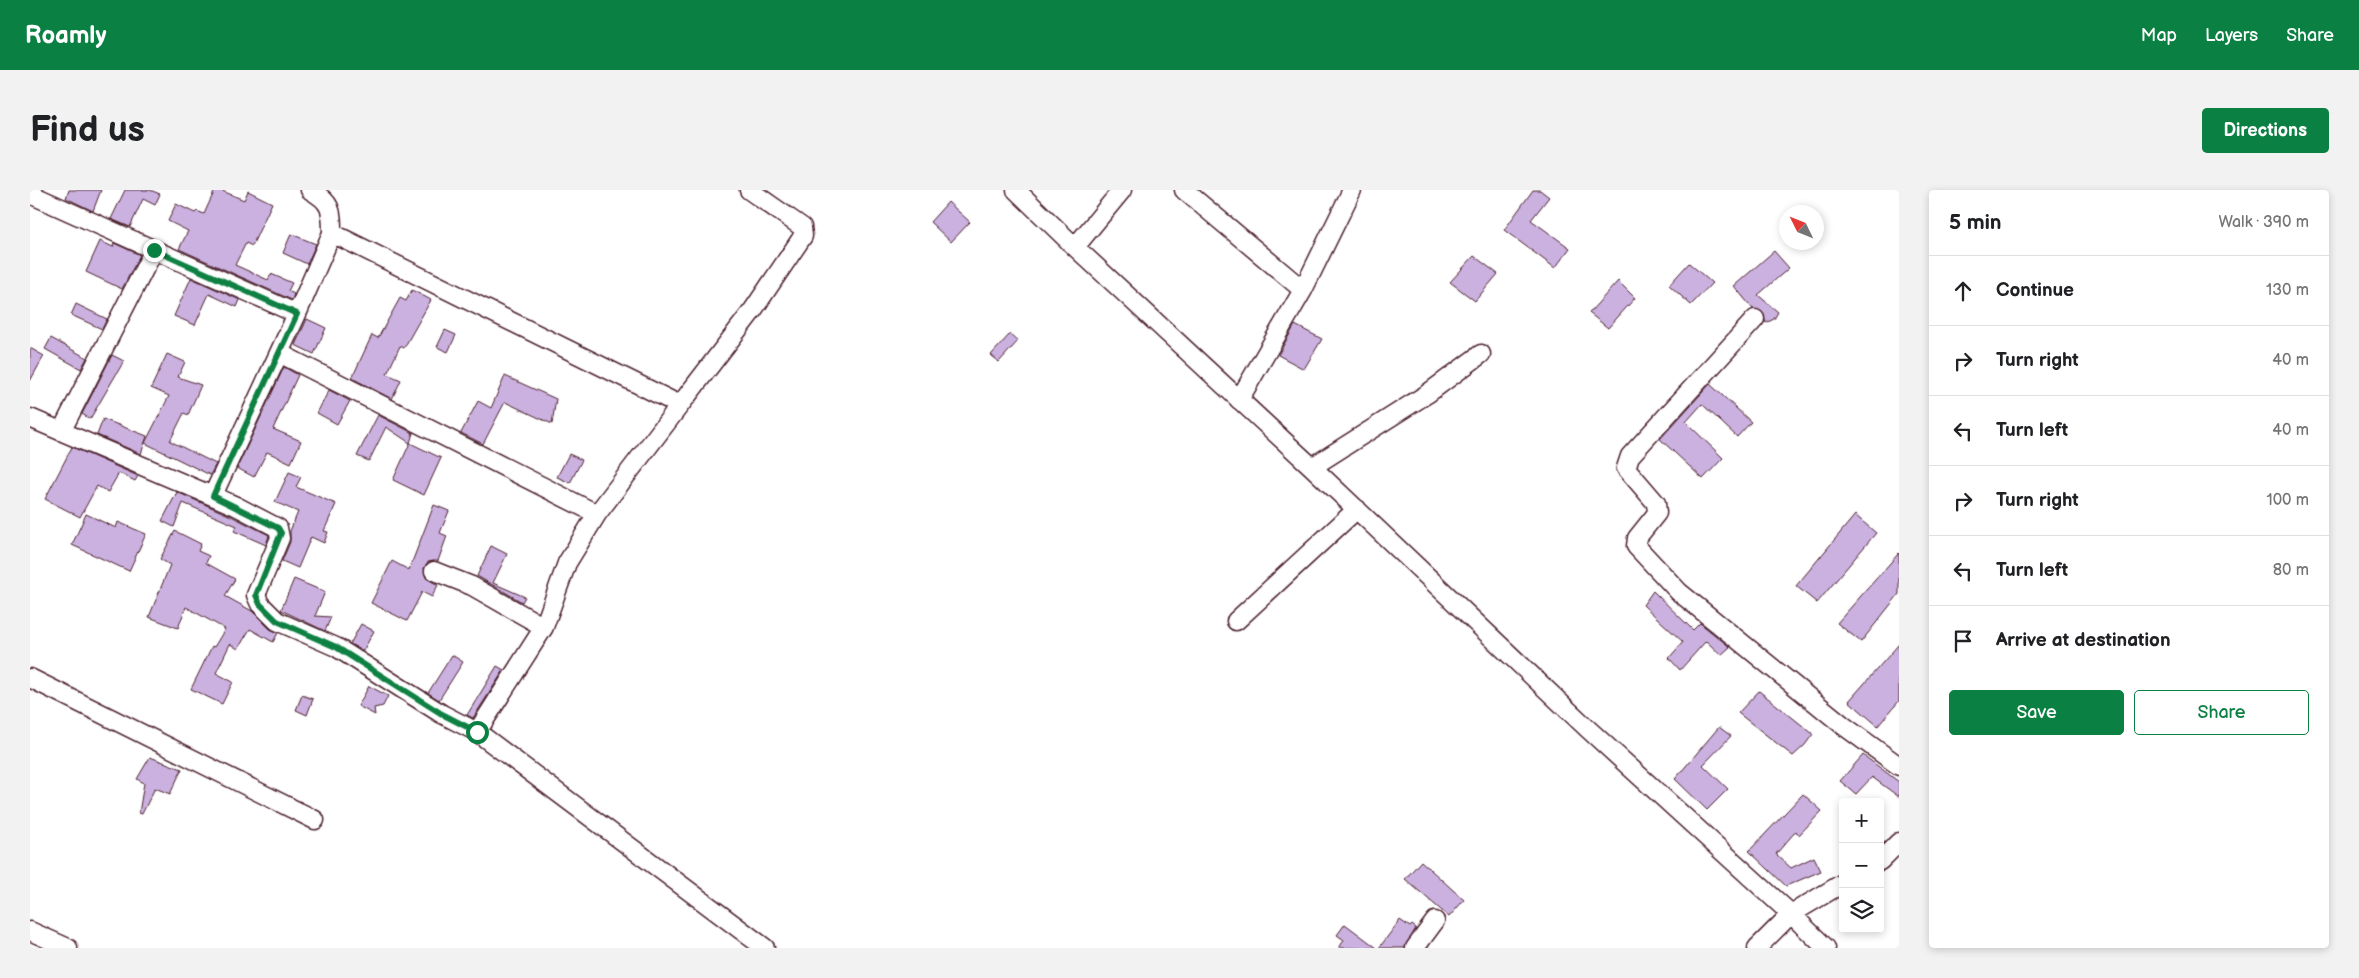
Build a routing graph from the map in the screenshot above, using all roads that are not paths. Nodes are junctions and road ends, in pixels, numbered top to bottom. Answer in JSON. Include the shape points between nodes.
{"nodes":[{"id":1,"x":310,"y":190,"type":"edge"},
{"id":2,"x":749,"y":190,"type":"edge"},
{"id":3,"x":1016,"y":190,"type":"edge"},
{"id":4,"x":1122,"y":190,"type":"edge"},
{"id":5,"x":1184,"y":190,"type":"edge"},
{"id":6,"x":1352,"y":190,"type":"edge"},
{"id":7,"x":30,"y":194,"type":"edge"},
{"id":8,"x":332,"y":232,"type":"junction"},
{"id":9,"x":1075,"y":247,"type":"junction"},
{"id":10,"x":154,"y":250,"type":"junction"},
{"id":11,"x":1303,"y":290,"type":"junction"},
{"id":12,"x":297,"y":314,"type":"junction"},
{"id":13,"x":1755,"y":319,"type":"dead end"},
{"id":14,"x":279,"y":353,"type":"junction"},
{"id":15,"x":1482,"y":354,"type":"dead end"},
{"id":16,"x":1239,"y":400,"type":"junction"},
{"id":17,"x":680,"y":405,"type":"junction"},
{"id":18,"x":30,"y":418,"type":"edge"},
{"id":19,"x":62,"y":430,"type":"junction"},
{"id":20,"x":1312,"y":467,"type":"junction"},
{"id":21,"x":213,"y":496,"type":"junction"},
{"id":22,"x":1357,"y":509,"type":"junction"},
{"id":23,"x":597,"y":514,"type":"junction"},
{"id":24,"x":434,"y":571,"type":"dead end"},
{"id":25,"x":1236,"y":621,"type":"dead end"},
{"id":26,"x":544,"y":627,"type":"junction"},
{"id":27,"x":30,"y":678,"type":"edge"},
{"id":28,"x":477,"y":732,"type":"junction"},
{"id":29,"x":1899,"y":766,"type":"edge"},
{"id":30,"x":315,"y":820,"type":"dead end"},
{"id":31,"x":1899,"y":842,"type":"edge"},
{"id":32,"x":1884,"y":857,"type":"edge"},
{"id":33,"x":1839,"y":885,"type":"edge"},
{"id":34,"x":1791,"y":914,"type":"junction"},
{"id":35,"x":1435,"y":921,"type":"dead end"},
{"id":36,"x":30,"y":930,"type":"edge"},
{"id":37,"x":68,"y":948,"type":"edge"},
{"id":38,"x":765,"y":948,"type":"edge"},
{"id":39,"x":1415,"y":948,"type":"edge"},
{"id":40,"x":1757,"y":948,"type":"edge"},
{"id":41,"x":1826,"y":948,"type":"edge"}],
"edges":[{"from":1,"to":8,"type":"street","via":[[329,205]]},
{"from":2,"to":17,"type":"street","via":[[802,227],[803,236],[753,310]]},
{"from":3,"to":9,"type":"street"},
{"from":4,"to":9,"type":"street"},
{"from":5,"to":11,"type":"street"},
{"from":6,"to":11,"type":"street"},
{"from":7,"to":10,"type":"street"},
{"from":8,"to":12,"type":"street"},
{"from":8,"to":17,"type":"street"},
{"from":9,"to":16,"type":"street"},
{"from":10,"to":12,"type":"street"},
{"from":10,"to":19,"type":"street"},
{"from":11,"to":16,"type":"street"},
{"from":12,"to":14,"type":"street"},
{"from":13,"to":29,"type":"street","via":[[1630,456],[1626,468],[1656,503],[1657,513],[1637,538],[1636,546],[1686,598],[1844,726]]},
{"from":14,"to":21,"type":"street"},
{"from":14,"to":23,"type":"street"},
{"from":15,"to":20,"type":"street","via":[[1428,394]]},
{"from":16,"to":20,"type":"street"},
{"from":17,"to":23,"type":"street"},
{"from":18,"to":19,"type":"street"},
{"from":19,"to":21,"type":"street"},
{"from":20,"to":22,"type":"street"},
{"from":21,"to":28,"type":"street","via":[[278,528],[280,538],[256,595],[260,604],[277,621],[336,647],[442,714]]},
{"from":22,"to":25,"type":"street"},
{"from":22,"to":34,"type":"street","via":[[1588,729]]},
{"from":23,"to":26,"type":"street","via":[[567,563]]},
{"from":24,"to":26,"type":"street","via":[[472,586]]},
{"from":26,"to":28,"type":"street"},
{"from":27,"to":30,"type":"street"},
{"from":28,"to":38,"type":"street"},
{"from":31,"to":32,"type":"street"},
{"from":33,"to":34,"type":"street"},
{"from":34,"to":40,"type":"street"},
{"from":34,"to":41,"type":"street"},
{"from":35,"to":39,"type":"street"},
{"from":36,"to":37,"type":"street"}]}
